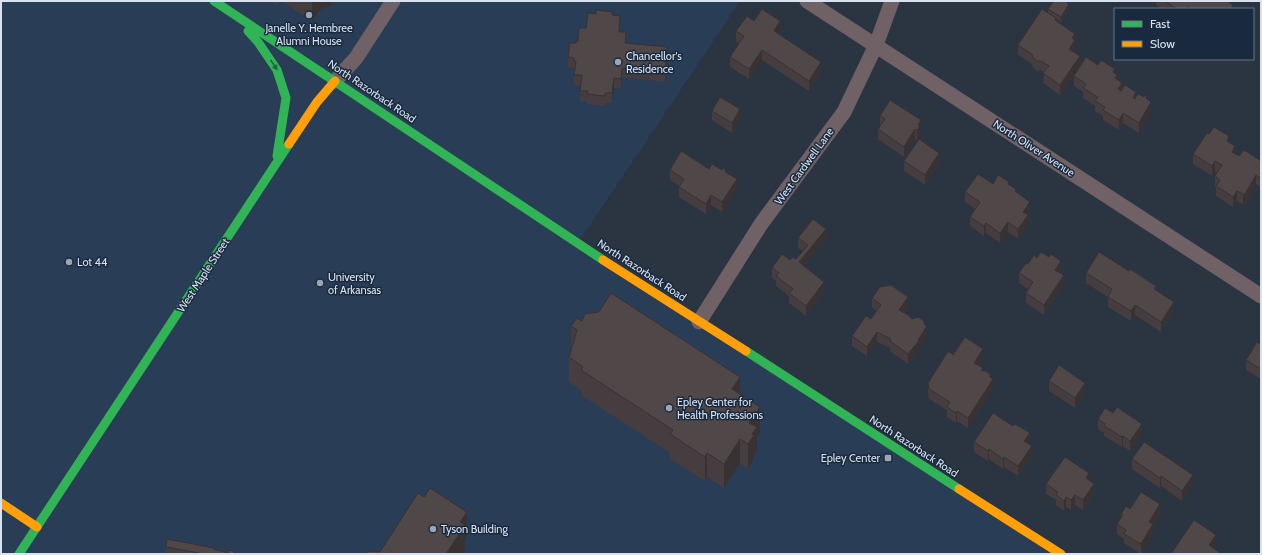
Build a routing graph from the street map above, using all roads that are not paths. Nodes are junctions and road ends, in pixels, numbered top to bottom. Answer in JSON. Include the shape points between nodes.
{"nodes":[{"id":1,"x":214,"y":1,"type":"edge"},
{"id":2,"x":393,"y":1,"type":"edge"},
{"id":3,"x":807,"y":1,"type":"edge"},
{"id":4,"x":892,"y":1,"type":"edge"},
{"id":5,"x":232,"y":13,"type":"junction"},
{"id":6,"x":876,"y":45,"type":"junction"},
{"id":7,"x":336,"y":81,"type":"junction"},
{"id":8,"x":274,"y":167,"type":"junction"},
{"id":9,"x":1261,"y":296,"type":"edge"},
{"id":10,"x":699,"y":322,"type":"junction"},
{"id":11,"x":1,"y":504,"type":"edge"},
{"id":12,"x":37,"y":527,"type":"junction"},
{"id":13,"x":19,"y":554,"type":"edge"},
{"id":14,"x":1061,"y":554,"type":"edge"}],
"edges":[{"from":1,"to":5,"type":"street","name":"North Razorback Road"},
{"from":2,"to":7,"type":"street","name":"West Maple Street","via":[[356,58]]},
{"from":3,"to":6,"type":"street","name":"North Oliver Avenue"},
{"from":4,"to":6,"type":"street","name":"West Cardwell Lane"},
{"from":5,"to":7,"type":"street","name":"North Razorback Road"},
{"from":5,"to":8,"type":"street","one_way":true,"via":[[258,42],[277,70],[286,98]]},
{"from":6,"to":9,"type":"street","name":"North Oliver Avenue"},
{"from":6,"to":10,"type":"street","name":"West Cardwell Lane","via":[[844,112],[761,224]]},
{"from":7,"to":8,"type":"street","name":"West Maple Street","via":[[318,102]]},
{"from":7,"to":10,"type":"street","name":"North Razorback Road"},
{"from":8,"to":12,"type":"street","name":"West Maple Street"},
{"from":10,"to":14,"type":"street","name":"North Razorback Road"},
{"from":11,"to":12,"type":"street"},
{"from":12,"to":13,"type":"street","name":"West Maple Street"}]}
